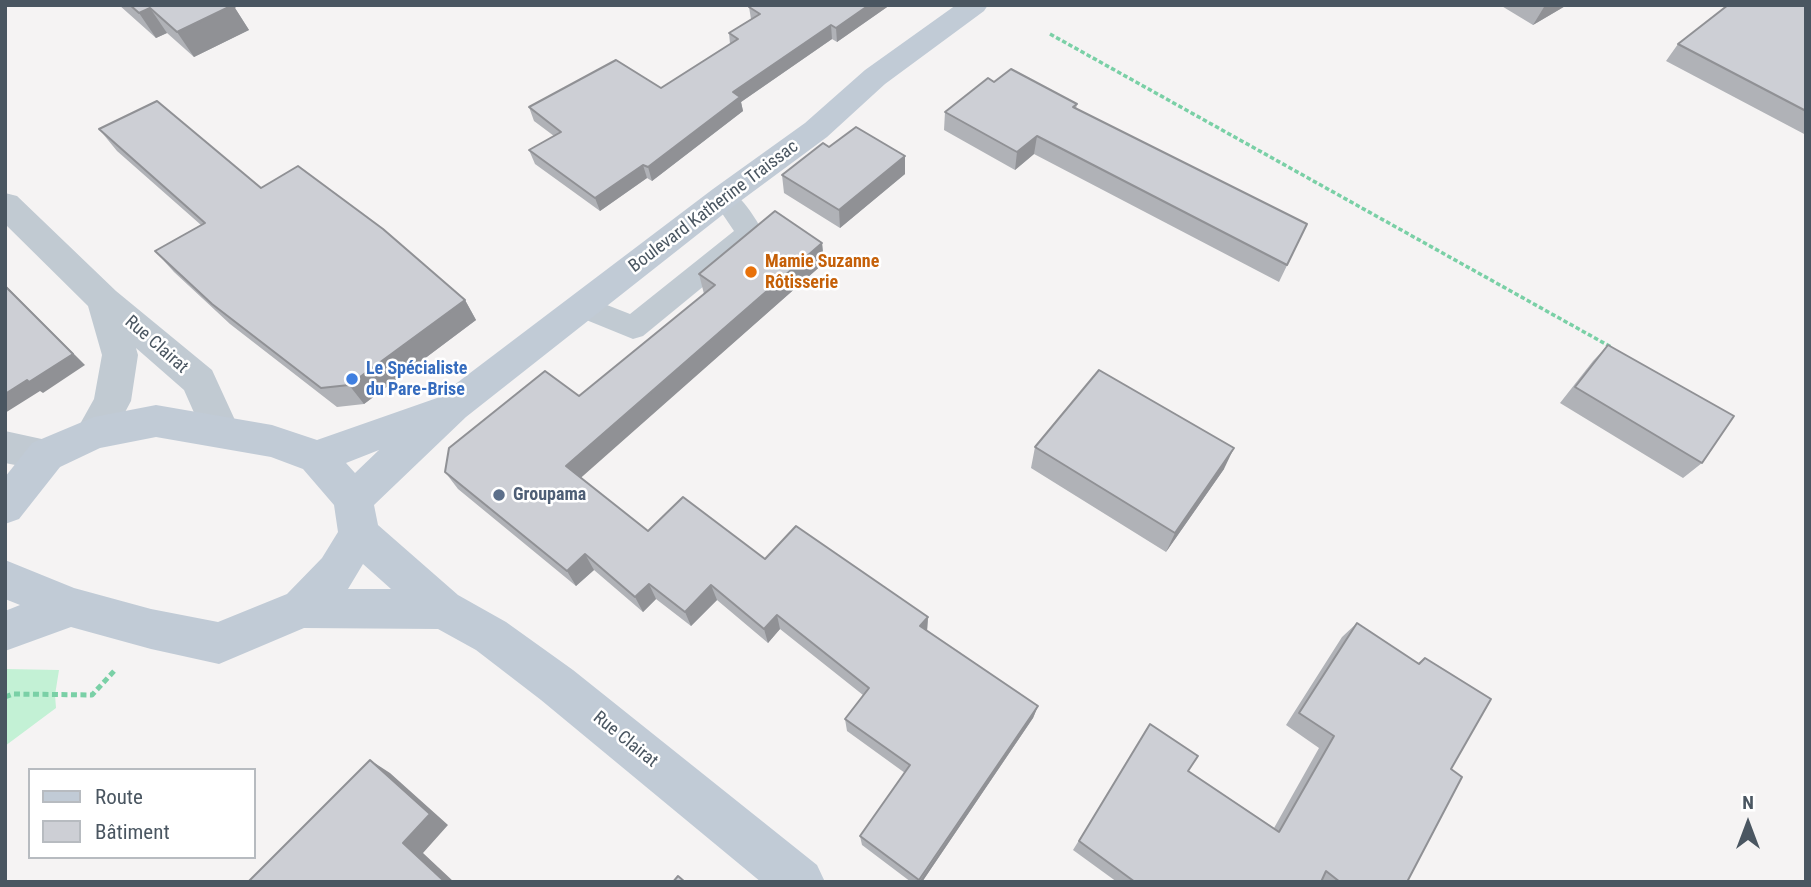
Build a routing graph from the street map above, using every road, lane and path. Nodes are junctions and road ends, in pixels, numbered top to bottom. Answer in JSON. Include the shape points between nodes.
{"nodes":[{"id":1,"x":974,"y":5,"type":"edge"},
{"id":2,"x":1050,"y":34,"type":"dead end"},
{"id":3,"x":724,"y":197,"type":"junction"},
{"id":4,"x":5,"y":204,"type":"edge"},
{"id":5,"x":104,"y":300,"type":"junction"},
{"id":6,"x":584,"y":307,"type":"junction"},
{"id":7,"x":1619,"y":351,"type":"edge"},
{"id":8,"x":453,"y":406,"type":"junction"},
{"id":9,"x":221,"y":431,"type":"junction"},
{"id":10,"x":94,"y":433,"type":"junction"},
{"id":11,"x":5,"y":447,"type":"edge"},
{"id":12,"x":46,"y":455,"type":"junction"},
{"id":13,"x":317,"y":457,"type":"junction"},
{"id":14,"x":5,"y":507,"type":"edge"},
{"id":15,"x":356,"y":516,"type":"junction"},
{"id":16,"x":5,"y":579,"type":"edge"},
{"id":17,"x":71,"y":607,"type":"junction"},
{"id":18,"x":302,"y":608,"type":"junction"},
{"id":19,"x":443,"y":609,"type":"junction"},
{"id":20,"x":151,"y":629,"type":"junction"},
{"id":21,"x":5,"y":631,"type":"edge"},
{"id":22,"x":5,"y":697,"type":"edge"},
{"id":23,"x":800,"y":882,"type":"edge"}],
"edges":[{"from":1,"to":3,"type":"main road","name":"Boulevard Katherine Traissac"},
{"from":2,"to":7,"type":"path"},
{"from":3,"to":6,"type":"main road","name":"Boulevard Katherine Traissac"},
{"from":3,"to":6,"type":"lane","via":[[750,233],[633,328]]},
{"from":4,"to":5,"type":"street","name":"Rue Clairat"},
{"from":5,"to":9,"type":"street","name":"Rue Clairat","via":[[199,381]]},
{"from":5,"to":10,"type":"street","name":"Rue Clairat","via":[[120,355],[112,401]]},
{"from":6,"to":8,"type":"main road","name":"Boulevard Katherine Traissac"},
{"from":8,"to":13,"type":"main road","name":"Boulevard Katherine Traissac"},
{"from":8,"to":15,"type":"main road","name":"Boulevard Katherine Traissac"},
{"from":9,"to":10,"type":"main road","via":[[156,421]]},
{"from":9,"to":13,"type":"main road","via":[[272,441]]},
{"from":10,"to":12,"type":"main road"},
{"from":11,"to":12,"type":"street"},
{"from":12,"to":14,"type":"main road"},
{"from":13,"to":15,"type":"main road","name":"Rue Clairat"},
{"from":15,"to":18,"type":"main road","name":"Boulevard Katherine Traissac","via":[[337,571]]},
{"from":15,"to":19,"type":"main road","name":"Rue Clairat"},
{"from":16,"to":17,"type":"main road"},
{"from":17,"to":20,"type":"main road"},
{"from":17,"to":21,"type":"main road"},
{"from":18,"to":19,"type":"main road","name":"Rue Clairat"},
{"from":18,"to":20,"type":"main road","via":[[219,643]]},
{"from":19,"to":23,"type":"main road","name":"Rue Clairat","via":[[491,636],[557,685]]},
{"from":20,"to":22,"type":"path","via":[[92,695]]}]}
